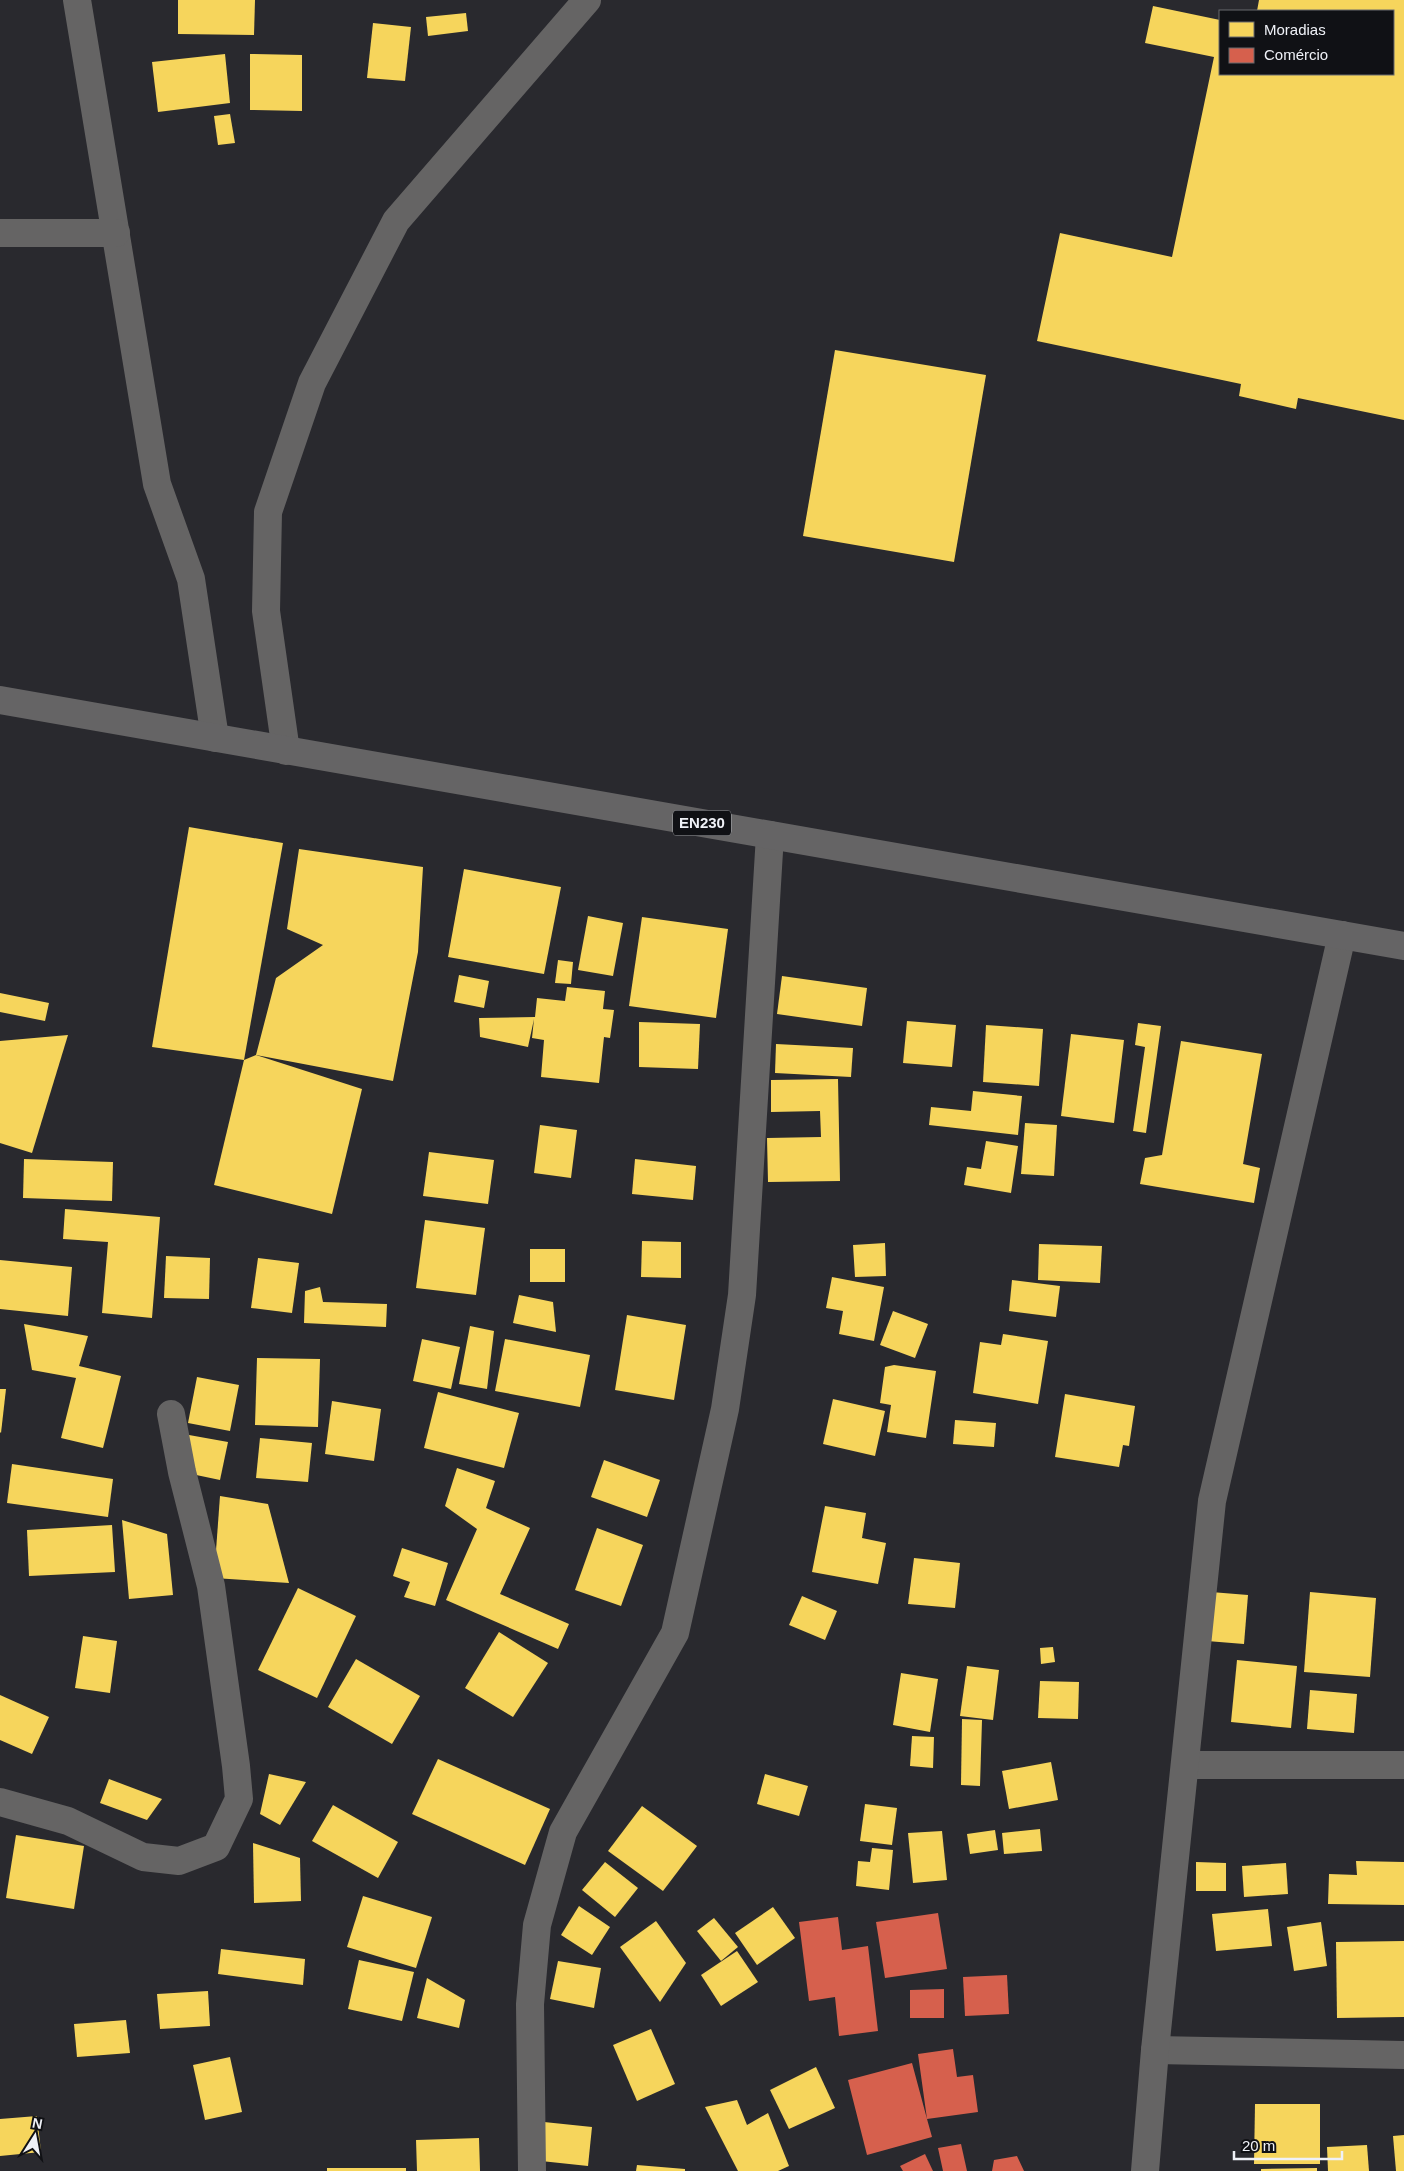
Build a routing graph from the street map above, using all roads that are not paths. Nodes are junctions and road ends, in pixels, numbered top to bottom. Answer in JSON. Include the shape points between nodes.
{"nodes":[{"id":1,"x":77,"y":0,"type":"edge"},
{"id":2,"x":587,"y":0,"type":"edge"},
{"id":3,"x":0,"y":233,"type":"edge"},
{"id":4,"x":116,"y":233,"type":"junction"},
{"id":5,"x":0,"y":700,"type":"edge"},
{"id":6,"x":216,"y":738,"type":"junction"},
{"id":7,"x":286,"y":750,"type":"junction"},
{"id":8,"x":770,"y":835,"type":"junction"},
{"id":9,"x":1342,"y":935,"type":"junction"},
{"id":10,"x":1404,"y":946,"type":"edge"},
{"id":11,"x":171,"y":1414,"type":"dead end"},
{"id":12,"x":1186,"y":1765,"type":"junction"},
{"id":13,"x":1404,"y":1765,"type":"edge"},
{"id":14,"x":0,"y":1802,"type":"edge"},
{"id":15,"x":1155,"y":2050,"type":"junction"},
{"id":16,"x":1404,"y":2055,"type":"edge"},
{"id":17,"x":532,"y":2171,"type":"edge"},
{"id":18,"x":1145,"y":2171,"type":"edge"}],
"edges":[{"from":1,"to":4,"type":"street"},
{"from":2,"to":7,"type":"street","via":[[396,222],[312,384],[268,512],[266,611]]},
{"from":3,"to":4,"type":"street"},
{"from":4,"to":6,"type":"street","via":[[157,484],[192,579]]},
{"from":5,"to":6,"type":"main road","number":"EN230"},
{"from":6,"to":7,"type":"main road","number":"EN230"},
{"from":7,"to":8,"type":"main road","number":"EN230"},
{"from":8,"to":9,"type":"main road","number":"EN230"},
{"from":8,"to":17,"type":"street","via":[[742,1295],[725,1409],[675,1633],[563,1832],[537,1925],[530,2004]]},
{"from":9,"to":10,"type":"main road","number":"EN230"},
{"from":9,"to":12,"type":"street","via":[[1212,1501]]},
{"from":11,"to":14,"type":"street","via":[[182,1472],[212,1586],[239,1799],[216,1846],[179,1861],[143,1857],[68,1821]]},
{"from":12,"to":13,"type":"street"},
{"from":12,"to":15,"type":"street"},
{"from":15,"to":16,"type":"street"},
{"from":15,"to":18,"type":"street"}]}
